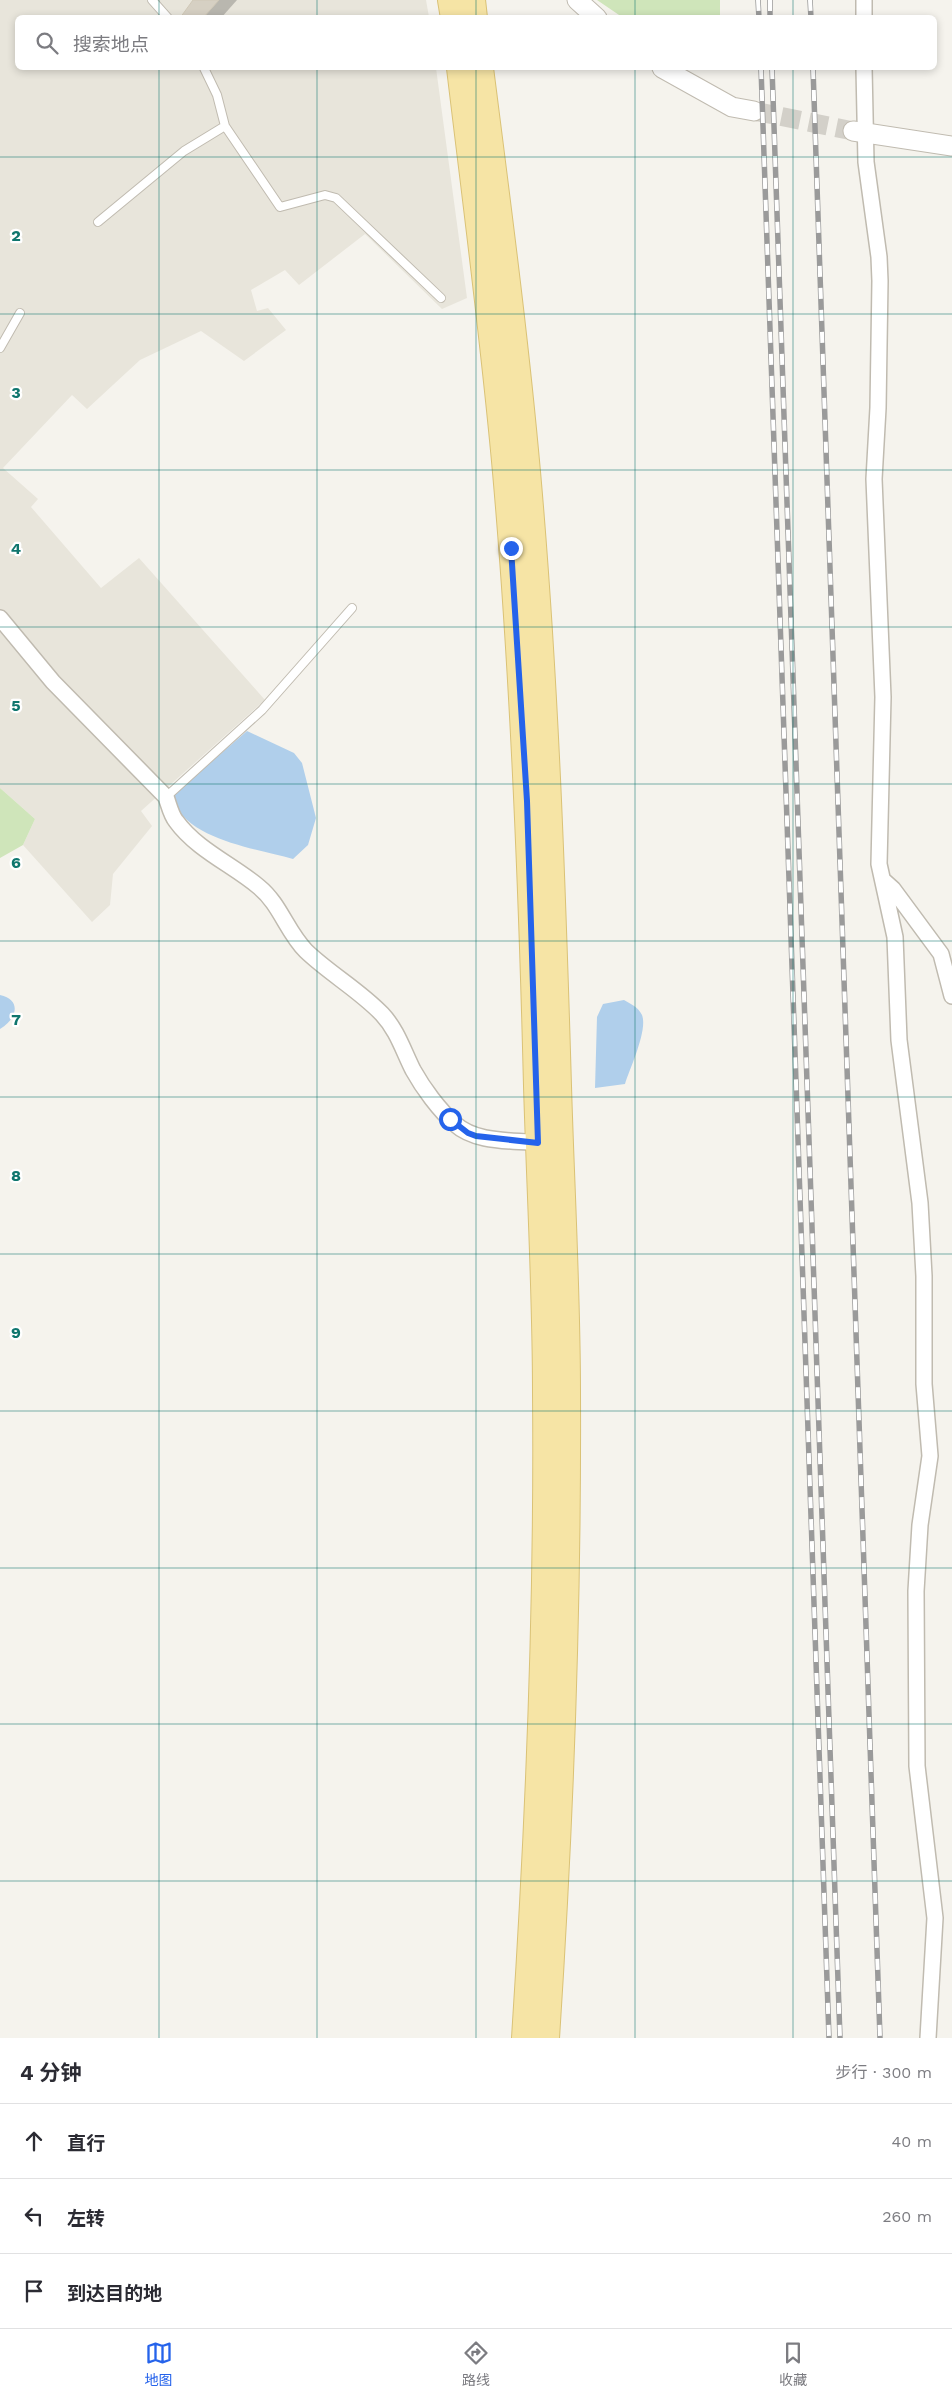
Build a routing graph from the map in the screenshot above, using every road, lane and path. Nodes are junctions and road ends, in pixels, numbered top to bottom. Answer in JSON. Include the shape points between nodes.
{"nodes":[{"id":1,"x":152,"y":0,"type":"edge"},
{"id":2,"x":450,"y":0,"type":"edge"},
{"id":3,"x":473,"y":0,"type":"edge"},
{"id":4,"x":578,"y":0,"type":"edge"},
{"id":5,"x":864,"y":0,"type":"edge"},
{"id":6,"x":165,"y":15,"type":"edge"},
{"id":7,"x":452,"y":15,"type":"edge"},
{"id":8,"x":476,"y":15,"type":"edge"},
{"id":9,"x":593,"y":15,"type":"edge"},
{"id":10,"x":864,"y":15,"type":"edge"},
{"id":11,"x":205,"y":70,"type":"edge"},
{"id":12,"x":458,"y":70,"type":"edge"},
{"id":13,"x":482,"y":70,"type":"edge"},
{"id":14,"x":666,"y":70,"type":"edge"},
{"id":15,"x":864,"y":70,"type":"edge"},
{"id":16,"x":754,"y":111,"type":"tunnel mouth"},
{"id":17,"x":224,"y":126,"type":"junction"},
{"id":18,"x":858,"y":131,"type":"junction"},
{"id":19,"x":952,"y":146,"type":"edge"},
{"id":20,"x":98,"y":222,"type":"dead end"},
{"id":21,"x":441,"y":298,"type":"dead end"},
{"id":22,"x":20,"y":313,"type":"dead end"},
{"id":23,"x":0,"y":348,"type":"edge"},
{"id":24,"x":352,"y":608,"type":"dead end"},
{"id":25,"x":0,"y":618,"type":"edge"},
{"id":26,"x":166,"y":797,"type":"junction"},
{"id":27,"x":881,"y":878,"type":"junction"},
{"id":28,"x":952,"y":996,"type":"edge"},
{"id":29,"x":538,"y":1143,"type":"junction"},
{"id":30,"x":524,"y":2038,"type":"edge"},
{"id":31,"x":547,"y":2038,"type":"edge"},
{"id":32,"x":928,"y":2038,"type":"edge"}],
"edges":[{"from":1,"to":6,"type":"lane"},
{"from":2,"to":7,"type":"main road"},
{"from":3,"to":8,"type":"main road"},
{"from":4,"to":9,"type":"street"},
{"from":5,"to":10,"type":"street"},
{"from":11,"to":17,"type":"lane","via":[[217,95]]},
{"from":12,"to":29,"type":"main road","via":[[489,315],[513,566],[526,792]]},
{"from":13,"to":31,"type":"main road","via":[[528,471],[544,683],[554,921],[568,1389],[568,1526],[560,1800]]},
{"from":14,"to":16,"type":"street","via":[[726,104]]},
{"from":15,"to":18,"type":"street"},
{"from":17,"to":20,"type":"lane","via":[[184,151]]},
{"from":17,"to":21,"type":"lane","via":[[280,207],[325,195],[336,198]]},
{"from":18,"to":19,"type":"street"},
{"from":18,"to":27,"type":"street","via":[[879,257],[874,480],[883,697],[878,848]]},
{"from":22,"to":23,"type":"lane"},
{"from":24,"to":26,"type":"lane","via":[[262,710]]},
{"from":25,"to":26,"type":"street","via":[[54,682]]},
{"from":26,"to":29,"type":"street","via":[[176,821],[201,846],[260,887],[306,951],[383,1015],[397,1033],[423,1086],[455,1125],[484,1138]]},
{"from":27,"to":28,"type":"street","via":[[893,889],[941,954]]},
{"from":27,"to":32,"type":"street","via":[[895,937],[899,1040],[916,1167],[924,1276],[924,1384],[930,1456],[917,1560],[916,1735],[920,1798],[935,1918]]},
{"from":29,"to":30,"type":"main road","via":[[546,1390],[545,1536],[538,1799]]}]}
